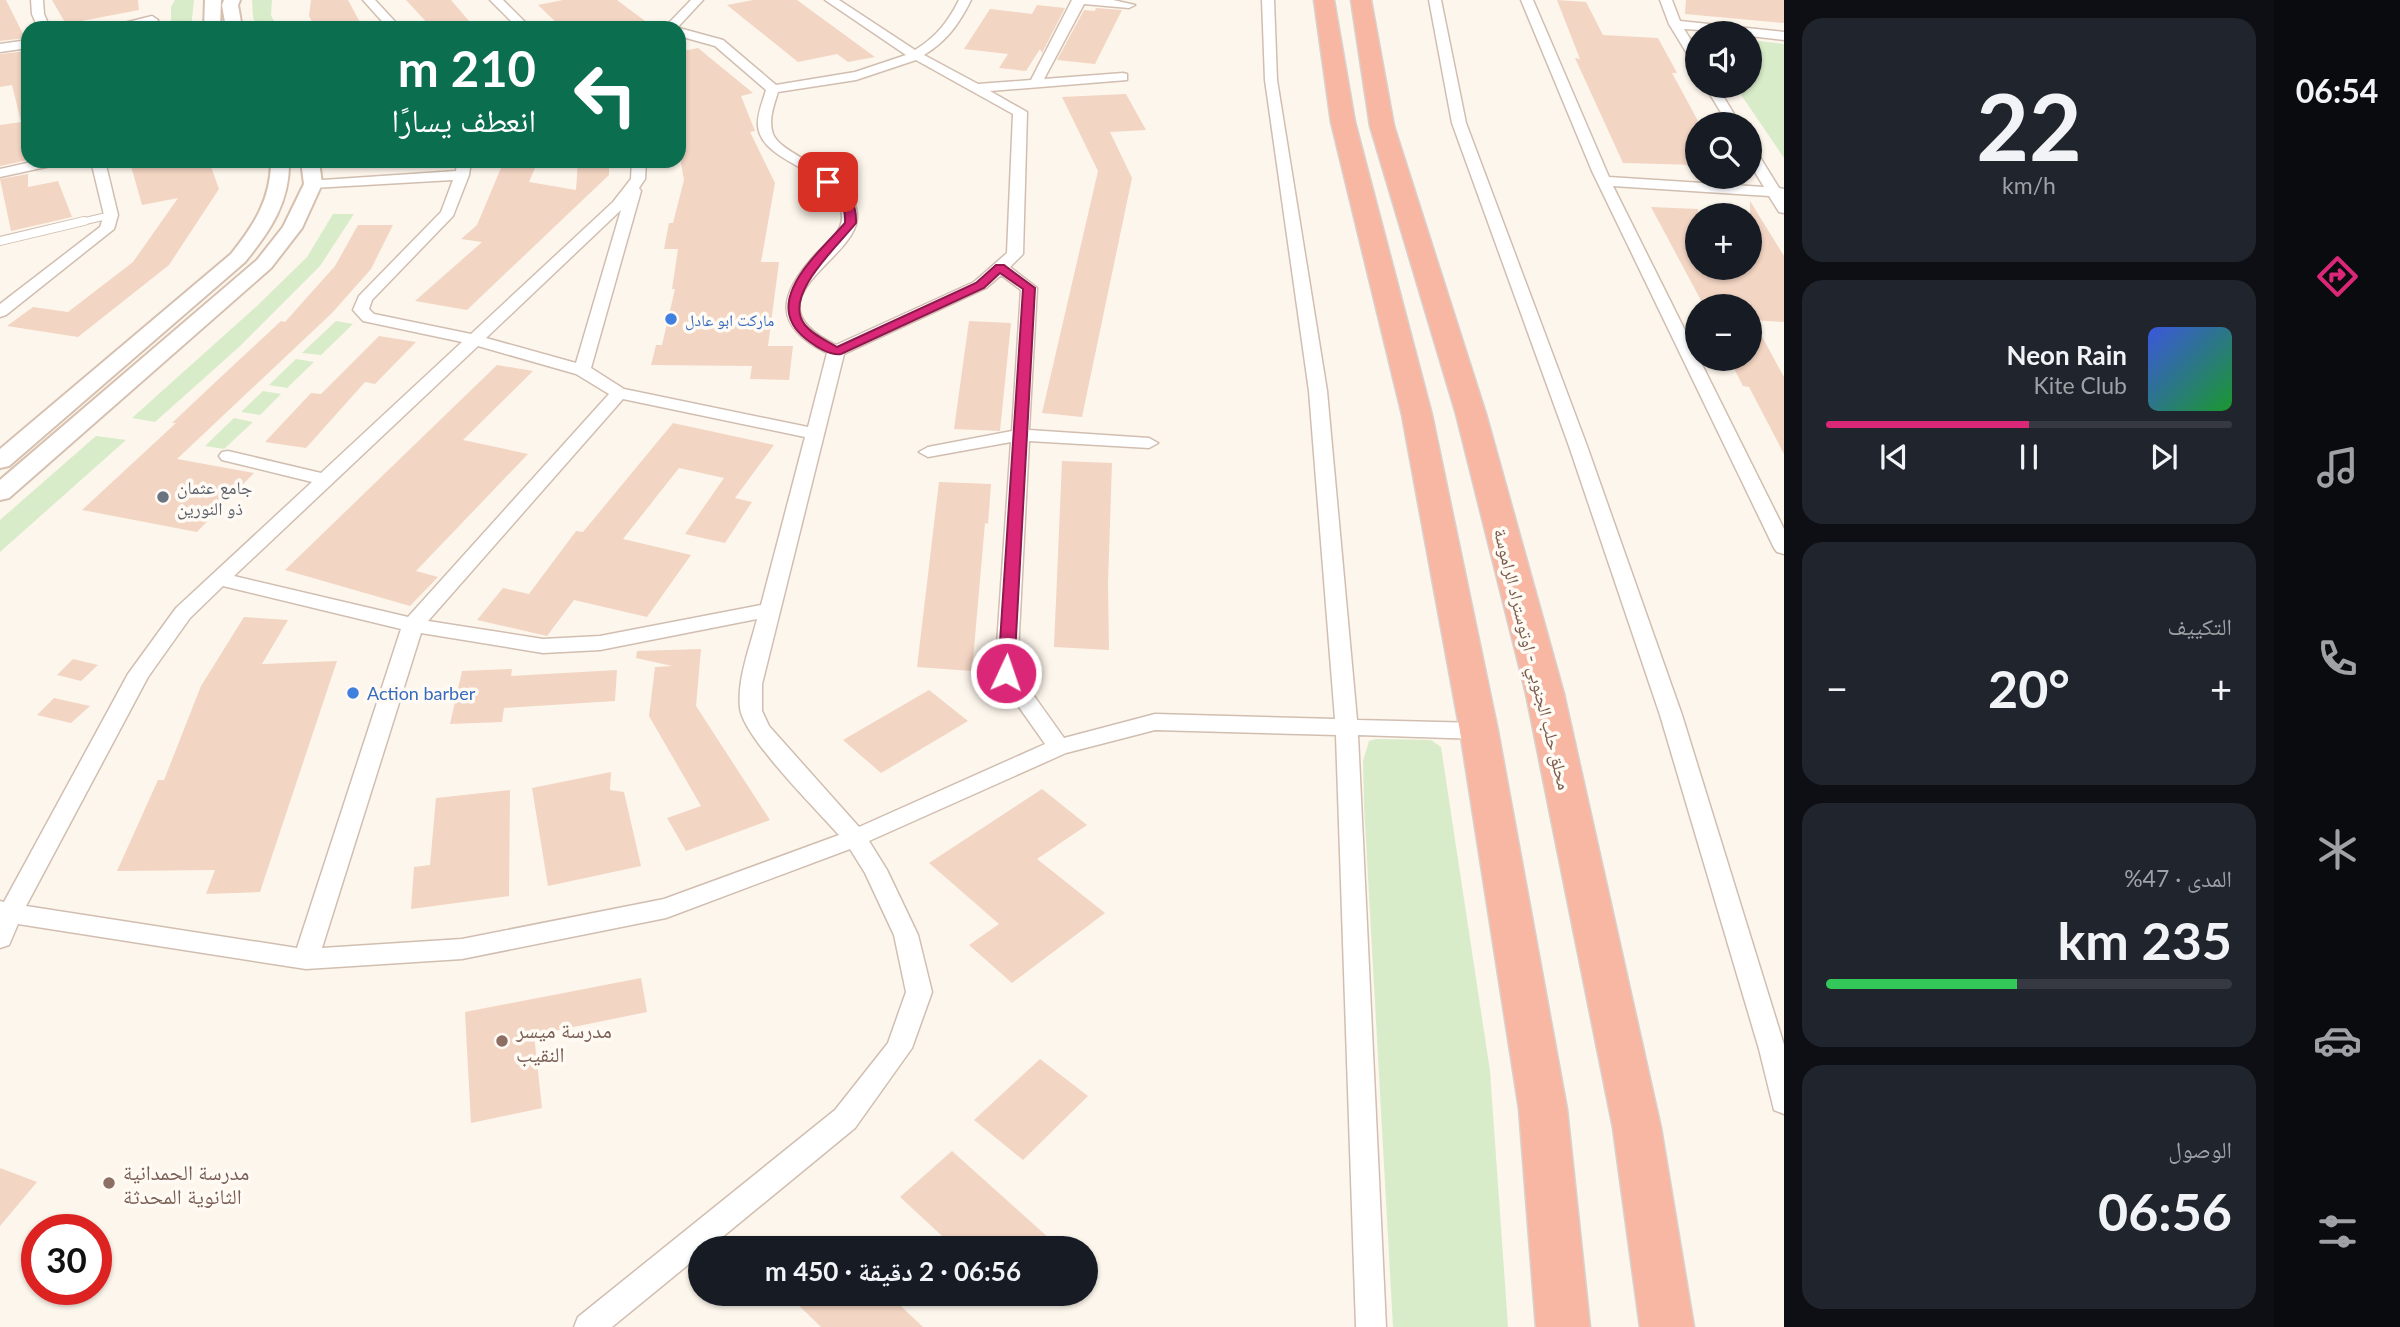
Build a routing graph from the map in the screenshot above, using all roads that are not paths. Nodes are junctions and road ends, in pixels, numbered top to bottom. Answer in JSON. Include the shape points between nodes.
{"nodes":[{"id":1,"x":37,"y":0,"type":"edge"},
{"id":2,"x":214,"y":0,"type":"edge"},
{"id":3,"x":232,"y":0,"type":"edge"},
{"id":4,"x":369,"y":0,"type":"edge"},
{"id":5,"x":496,"y":0,"type":"edge"},
{"id":6,"x":680,"y":0,"type":"edge"},
{"id":7,"x":831,"y":0,"type":"edge"},
{"id":8,"x":965,"y":0,"type":"edge"},
{"id":9,"x":975,"y":0,"type":"edge"},
{"id":10,"x":1079,"y":0,"type":"edge"},
{"id":11,"x":1268,"y":0,"type":"edge"},
{"id":12,"x":1324,"y":0,"type":"edge"},
{"id":13,"x":1361,"y":0,"type":"edge"},
{"id":14,"x":1435,"y":0,"type":"edge"},
{"id":15,"x":1527,"y":0,"type":"edge"},
{"id":16,"x":1666,"y":0,"type":"edge"},
{"id":17,"x":696,"y":1,"type":"edge"},
{"id":18,"x":1100,"y":1,"type":"edge"},
{"id":19,"x":1129,"y":5,"type":"dead end"},
{"id":20,"x":152,"y":20,"type":"dead end"},
{"id":21,"x":41,"y":21,"type":"edge"},
{"id":22,"x":147,"y":21,"type":"edge"},
{"id":23,"x":212,"y":21,"type":"edge"},
{"id":24,"x":233,"y":21,"type":"edge"},
{"id":25,"x":388,"y":21,"type":"edge"},
{"id":26,"x":518,"y":21,"type":"edge"},
{"id":27,"x":677,"y":21,"type":"edge"},
{"id":28,"x":1675,"y":24,"type":"junction"},
{"id":29,"x":686,"y":34,"type":"edge"},
{"id":30,"x":1784,"y":36,"type":"edge"},
{"id":31,"x":1685,"y":41,"type":"edge"},
{"id":32,"x":21,"y":45,"type":"edge"},
{"id":33,"x":0,"y":48,"type":"edge"},
{"id":34,"x":916,"y":55,"type":"junction"},
{"id":35,"x":1123,"y":77,"type":"dead end"},
{"id":36,"x":1035,"y":84,"type":"junction"},
{"id":37,"x":976,"y":88,"type":"junction"},
{"id":38,"x":773,"y":89,"type":"junction"},
{"id":39,"x":23,"y":168,"type":"edge"},
{"id":40,"x":101,"y":168,"type":"edge"},
{"id":41,"x":279,"y":168,"type":"edge"},
{"id":42,"x":311,"y":168,"type":"edge"},
{"id":43,"x":463,"y":168,"type":"edge"},
{"id":44,"x":1762,"y":169,"type":"edge"},
{"id":45,"x":638,"y":170,"type":"edge"},
{"id":46,"x":0,"y":173,"type":"edge"},
{"id":47,"x":1604,"y":181,"type":"junction"},
{"id":48,"x":313,"y":184,"type":"junction"},
{"id":49,"x":1778,"y":192,"type":"edge"},
{"id":50,"x":1784,"y":209,"type":"edge"},
{"id":51,"x":111,"y":215,"type":"junction"},
{"id":52,"x":0,"y":241,"type":"edge"},
{"id":53,"x":1000,"y":267,"type":"junction"},
{"id":54,"x":0,"y":312,"type":"edge"},
{"id":55,"x":475,"y":340,"type":"junction"},
{"id":56,"x":135,"y":346,"type":"junction"},
{"id":57,"x":164,"y":350,"type":"junction"},
{"id":58,"x":836,"y":351,"type":"junction"},
{"id":59,"x":582,"y":370,"type":"junction"},
{"id":60,"x":619,"y":393,"type":"junction"},
{"id":61,"x":815,"y":434,"type":"junction"},
{"id":62,"x":1020,"y":435,"type":"junction"},
{"id":63,"x":1149,"y":443,"type":"dead end"},
{"id":64,"x":928,"y":452,"type":"dead end"},
{"id":65,"x":228,"y":456,"type":"dead end"},
{"id":66,"x":0,"y":461,"type":"edge"},
{"id":67,"x":326,"y":480,"type":"junction"},
{"id":68,"x":0,"y":492,"type":"edge"},
{"id":69,"x":1784,"y":548,"type":"edge"},
{"id":70,"x":219,"y":579,"type":"junction"},
{"id":71,"x":770,"y":610,"type":"junction"},
{"id":72,"x":413,"y":625,"type":"junction"},
{"id":73,"x":1347,"y":729,"type":"junction"},
{"id":74,"x":1479,"y":731,"type":"junction"},
{"id":75,"x":1059,"y":747,"type":"junction"},
{"id":76,"x":855,"y":838,"type":"junction"},
{"id":77,"x":6,"y":911,"type":"edge"},
{"id":78,"x":0,"y":938,"type":"edge"},
{"id":79,"x":306,"y":959,"type":"junction"},
{"id":80,"x":1784,"y":1102,"type":"edge"},
{"id":81,"x":589,"y":1327,"type":"edge"},
{"id":82,"x":1371,"y":1327,"type":"edge"},
{"id":83,"x":1563,"y":1327,"type":"edge"},
{"id":84,"x":1667,"y":1327,"type":"edge"}],
"edges":[{"from":1,"to":21,"type":"street"},
{"from":2,"to":23,"type":"street"},
{"from":3,"to":24,"type":"street"},
{"from":4,"to":25,"type":"street"},
{"from":5,"to":26,"type":"street"},
{"from":6,"to":17,"type":"street"},
{"from":7,"to":34,"type":"street"},
{"from":8,"to":9,"type":"street"},
{"from":8,"to":34,"type":"street","via":[[953,27]]},
{"from":10,"to":18,"type":"street"},
{"from":10,"to":36,"type":"street"},
{"from":11,"to":73,"type":"street","via":[[1272,80],[1318,391]]},
{"from":12,"to":74,"type":"highway","via":[[1343,122],[1417,415]]},
{"from":13,"to":84,"type":"highway","name":"محلق حلب الجنوبي - اوتوستراد الراموسة","via":[[1382,126],[1471,414],[1545,694],[1637,1128]]},
{"from":14,"to":80,"type":"street","via":[[1459,123],[1671,715]]},
{"from":15,"to":47,"type":"street"},
{"from":16,"to":28,"type":"street"},
{"from":17,"to":27,"type":"street"},
{"from":18,"to":19,"type":"street"},
{"from":20,"to":22,"type":"street"},
{"from":28,"to":30,"type":"street"},
{"from":28,"to":31,"type":"street"},
{"from":29,"to":38,"type":"street","via":[[719,43]]},
{"from":32,"to":33,"type":"street"},
{"from":34,"to":37,"type":"street"},
{"from":34,"to":38,"type":"street","via":[[859,75]]},
{"from":35,"to":36,"type":"street"},
{"from":36,"to":37,"type":"street"},
{"from":37,"to":53,"type":"street","via":[[1020,112],[1015,254]]},
{"from":38,"to":58,"type":"street","via":[[762,119],[765,135],[847,198],[851,211],[845,233],[795,293],[793,308],[797,324]]},
{"from":39,"to":46,"type":"street"},
{"from":40,"to":51,"type":"street"},
{"from":41,"to":56,"type":"street","via":[[276,202],[238,258]]},
{"from":42,"to":48,"type":"street"},
{"from":43,"to":48,"type":"street"},
{"from":43,"to":55,"type":"street","via":[[447,213],[365,299],[361,310],[369,318]]},
{"from":44,"to":49,"type":"street"},
{"from":45,"to":55,"type":"street","via":[[618,205]]},
{"from":45,"to":59,"type":"street"},
{"from":47,"to":49,"type":"street"},
{"from":47,"to":69,"type":"street"},
{"from":48,"to":57,"type":"street","via":[[292,228],[264,264]]},
{"from":49,"to":50,"type":"street"},
{"from":51,"to":52,"type":"lane"},
{"from":51,"to":54,"type":"street","via":[[107,229]]},
{"from":53,"to":58,"type":"street","via":[[980,285]]},
{"from":53,"to":62,"type":"street","via":[[1029,288]]},
{"from":55,"to":59,"type":"street"},
{"from":55,"to":67,"type":"street"},
{"from":56,"to":57,"type":"street"},
{"from":56,"to":66,"type":"street"},
{"from":57,"to":68,"type":"street"},
{"from":58,"to":61,"type":"street"},
{"from":59,"to":60,"type":"street"},
{"from":60,"to":61,"type":"street"},
{"from":60,"to":72,"type":"street"},
{"from":61,"to":71,"type":"street"},
{"from":62,"to":63,"type":"street"},
{"from":62,"to":64,"type":"street"},
{"from":62,"to":75,"type":"street","via":[[1006,673]]},
{"from":65,"to":67,"type":"street"},
{"from":67,"to":70,"type":"street"},
{"from":70,"to":72,"type":"street"},
{"from":70,"to":77,"type":"street","via":[[183,613],[139,674]]},
{"from":71,"to":72,"type":"street","via":[[600,643],[543,646]]},
{"from":71,"to":76,"type":"street","via":[[751,684],[751,711],[760,730]]},
{"from":72,"to":79,"type":"street"},
{"from":73,"to":74,"type":"street"},
{"from":73,"to":75,"type":"street","via":[[1156,722]]},
{"from":73,"to":82,"type":"street"},
{"from":74,"to":83,"type":"highway","via":[[1544,1109]]},
{"from":75,"to":76,"type":"street"},
{"from":76,"to":79,"type":"street","via":[[666,908],[462,949]]},
{"from":76,"to":81,"type":"street","via":[[906,935],[919,992],[899,1048],[845,1119]]},
{"from":77,"to":78,"type":"street"},
{"from":77,"to":79,"type":"street"}]}
